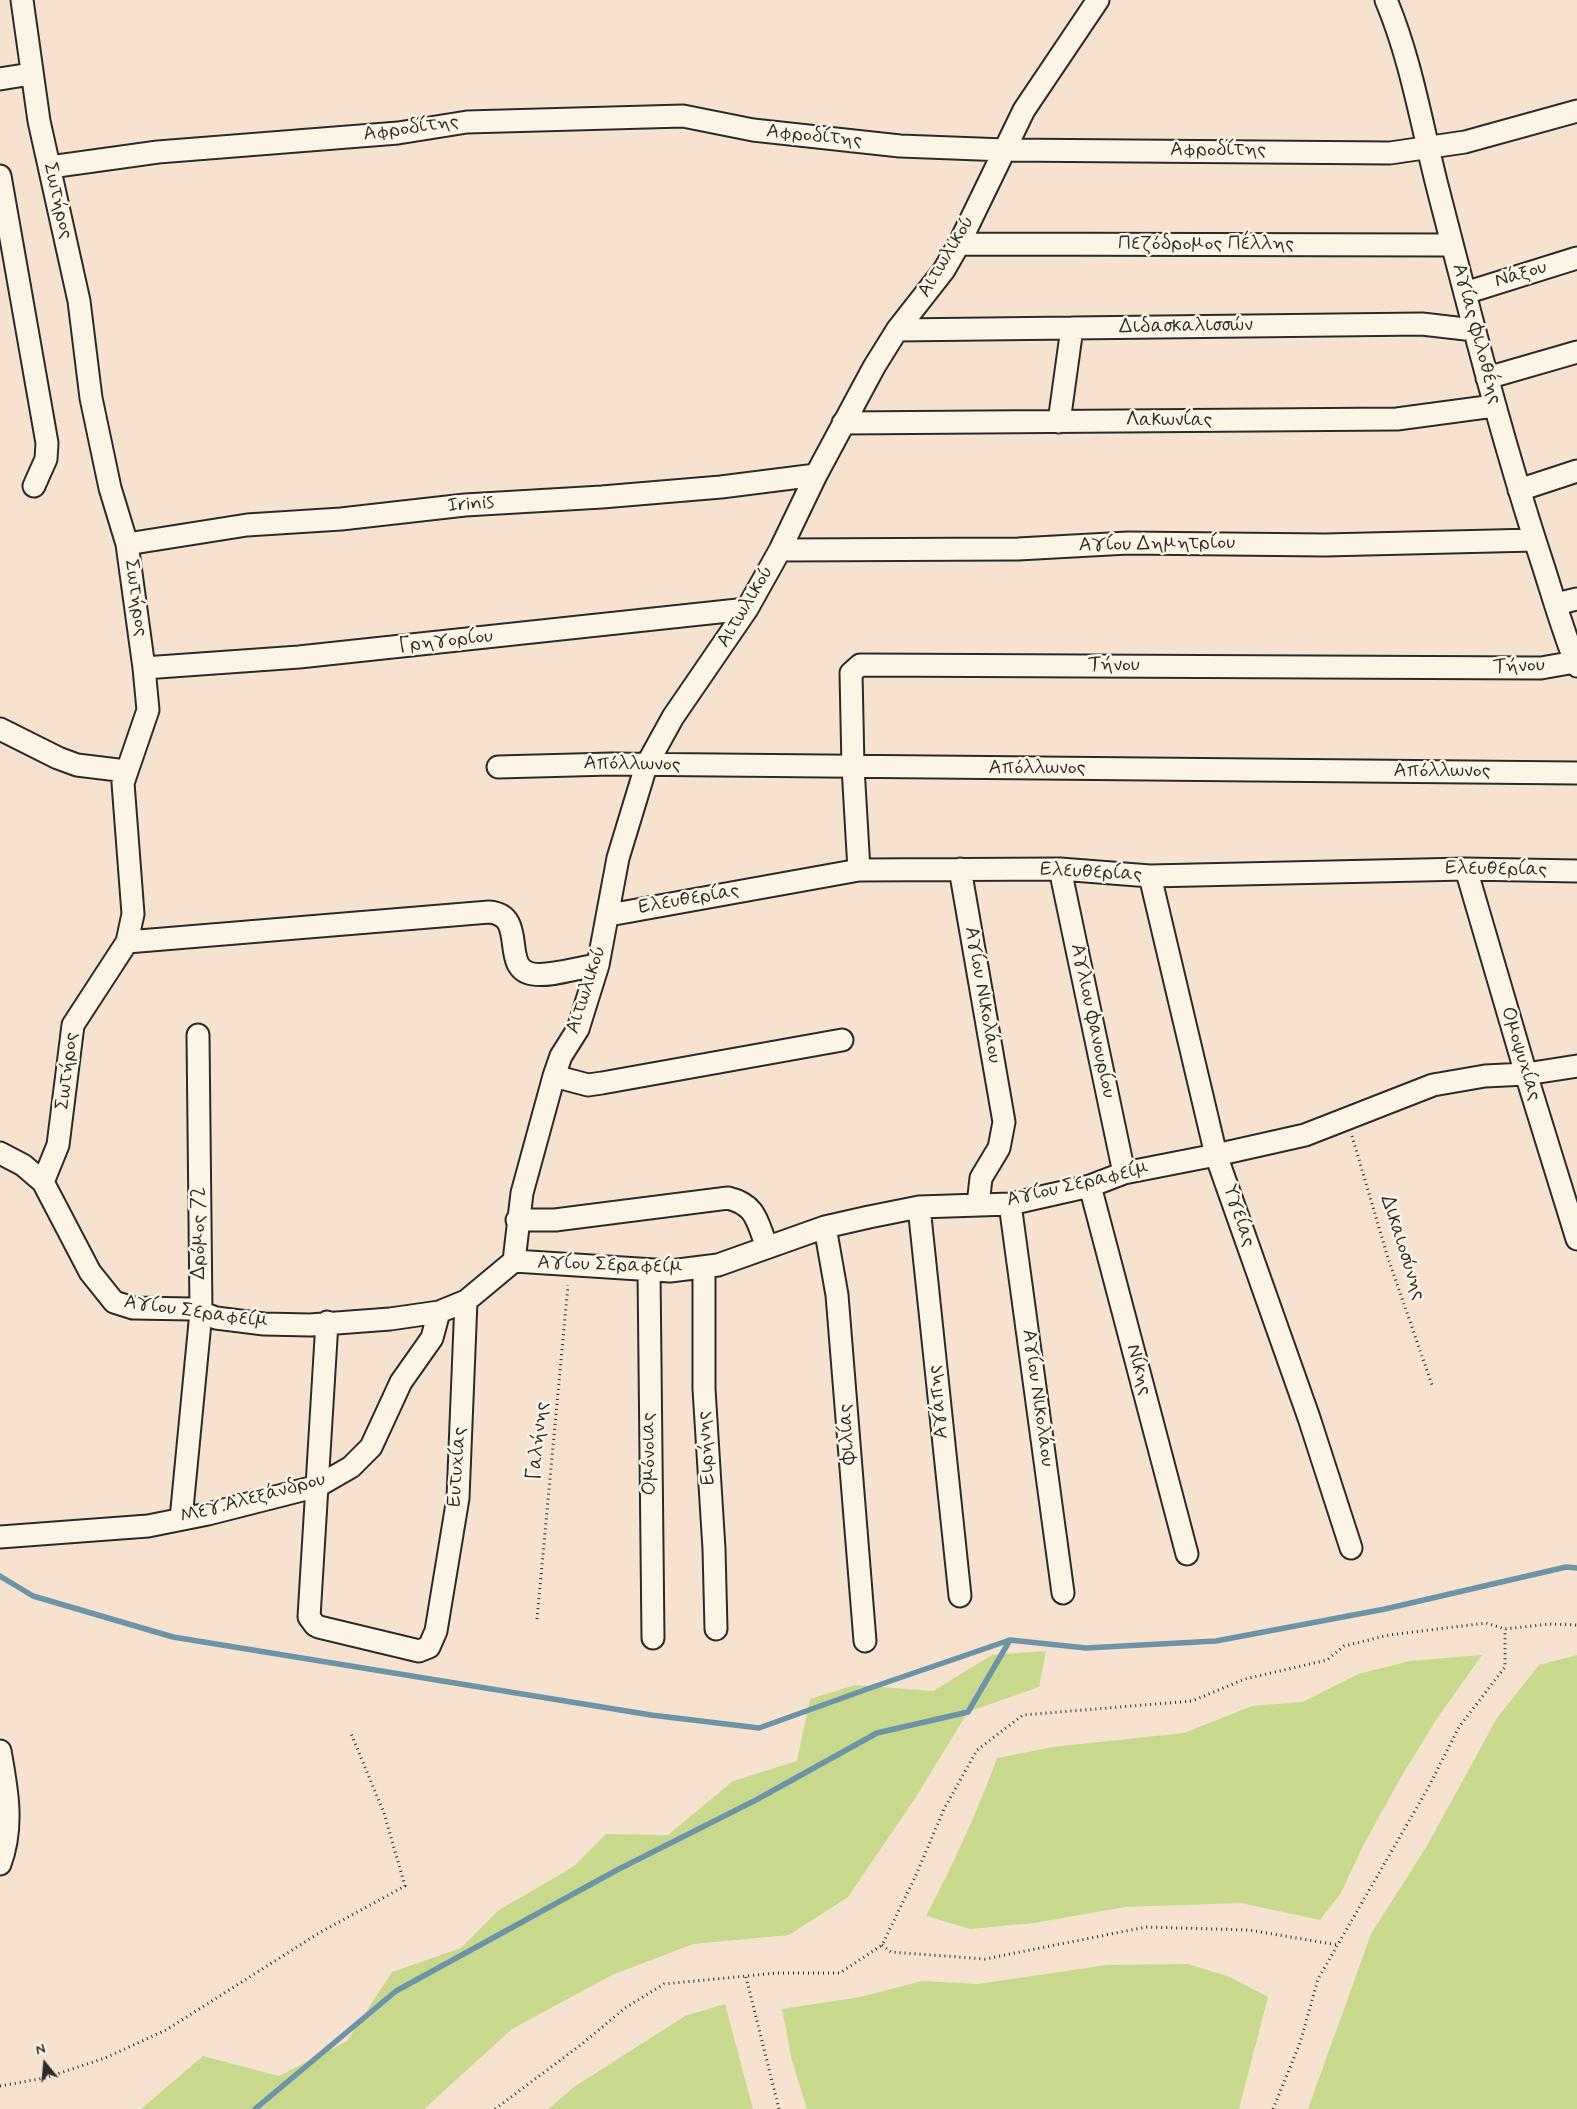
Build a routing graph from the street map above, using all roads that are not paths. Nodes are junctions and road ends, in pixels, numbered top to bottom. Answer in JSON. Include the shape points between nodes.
{"nodes":[{"id":1,"x":22,"y":0,"type":"edge"},
{"id":2,"x":1098,"y":0,"type":"edge"},
{"id":3,"x":1386,"y":0,"type":"edge"},
{"id":4,"x":31,"y":74,"type":"junction"},
{"id":5,"x":0,"y":78,"type":"edge"},
{"id":6,"x":1577,"y":111,"type":"edge"},
{"id":7,"x":1427,"y":148,"type":"junction"},
{"id":8,"x":1006,"y":150,"type":"junction"},
{"id":9,"x":50,"y":167,"type":"junction"},
{"id":10,"x":0,"y":176,"type":"edge"},
{"id":11,"x":959,"y":244,"type":"junction"},
{"id":12,"x":1452,"y":245,"type":"junction"},
{"id":13,"x":1577,"y":258,"type":"edge"},
{"id":14,"x":1466,"y":293,"type":"junction"},
{"id":15,"x":1072,"y":328,"type":"junction"},
{"id":16,"x":898,"y":330,"type":"junction"},
{"id":17,"x":1474,"y":330,"type":"junction"},
{"id":18,"x":1577,"y":352,"type":"edge"},
{"id":19,"x":1487,"y":378,"type":"junction"},
{"id":20,"x":1494,"y":406,"type":"junction"},
{"id":21,"x":1059,"y":422,"type":"junction"},
{"id":22,"x":843,"y":423,"type":"junction"},
{"id":23,"x":1577,"y":471,"type":"edge"},
{"id":24,"x":816,"y":475,"type":"junction"},
{"id":25,"x":34,"y":486,"type":"dead end"},
{"id":26,"x":1519,"y":490,"type":"junction"},
{"id":27,"x":1535,"y":540,"type":"junction"},
{"id":28,"x":127,"y":544,"type":"junction"},
{"id":29,"x":780,"y":550,"type":"junction"},
{"id":30,"x":1577,"y":599,"type":"edge"},
{"id":31,"x":1556,"y":604,"type":"junction"},
{"id":32,"x":747,"y":609,"type":"junction"},
{"id":33,"x":1576,"y":664,"type":"edge"},
{"id":34,"x":144,"y":668,"type":"junction"},
{"id":35,"x":0,"y":729,"type":"edge"},
{"id":36,"x":646,"y":766,"type":"junction"},
{"id":37,"x":498,"y":767,"type":"dead end"},
{"id":38,"x":853,"y":767,"type":"junction"},
{"id":39,"x":126,"y":771,"type":"junction"},
{"id":40,"x":1577,"y":773,"type":"edge"},
{"id":41,"x":1060,"y":869,"type":"junction"},
{"id":42,"x":1466,"y":869,"type":"junction"},
{"id":43,"x":859,"y":870,"type":"junction"},
{"id":44,"x":960,"y":870,"type":"junction"},
{"id":45,"x":1576,"y":874,"type":"edge"},
{"id":46,"x":1150,"y":876,"type":"junction"},
{"id":47,"x":609,"y":915,"type":"junction"},
{"id":48,"x":127,"y":942,"type":"junction"},
{"id":49,"x":598,"y":964,"type":"junction"},
{"id":50,"x":198,"y":1035,"type":"dead end"},
{"id":51,"x":842,"y":1040,"type":"dead end"},
{"id":52,"x":1577,"y":1066,"type":"edge"},
{"id":53,"x":1526,"y":1074,"type":"junction"},
{"id":54,"x":554,"y":1076,"type":"junction"},
{"id":55,"x":0,"y":1153,"type":"edge"},
{"id":56,"x":1216,"y":1156,"type":"junction"},
{"id":57,"x":1124,"y":1173,"type":"junction"},
{"id":58,"x":43,"y":1182,"type":"junction"},
{"id":59,"x":1090,"y":1186,"type":"junction"},
{"id":60,"x":1010,"y":1204,"type":"junction"},
{"id":61,"x":978,"y":1205,"type":"junction"},
{"id":62,"x":919,"y":1207,"type":"junction"},
{"id":63,"x":517,"y":1220,"type":"junction"},
{"id":64,"x":825,"y":1227,"type":"junction"},
{"id":65,"x":1577,"y":1239,"type":"edge"},
{"id":66,"x":767,"y":1248,"type":"junction"},
{"id":67,"x":514,"y":1262,"type":"junction"},
{"id":68,"x":704,"y":1267,"type":"junction"},
{"id":69,"x":649,"y":1270,"type":"junction"},
{"id":70,"x":466,"y":1301,"type":"junction"},
{"id":71,"x":201,"y":1312,"type":"junction"},
{"id":72,"x":439,"y":1312,"type":"junction"},
{"id":73,"x":327,"y":1322,"type":"junction"},
{"id":74,"x":318,"y":1486,"type":"junction"},
{"id":75,"x":181,"y":1519,"type":"junction"},
{"id":76,"x":0,"y":1537,"type":"edge"},
{"id":77,"x":1351,"y":1548,"type":"dead end"},
{"id":78,"x":1186,"y":1554,"type":"dead end"},
{"id":79,"x":1063,"y":1593,"type":"dead end"},
{"id":80,"x":960,"y":1596,"type":"dead end"},
{"id":81,"x":716,"y":1629,"type":"dead end"},
{"id":82,"x":653,"y":1638,"type":"dead end"},
{"id":83,"x":865,"y":1642,"type":"dead end"},
{"id":84,"x":0,"y":1752,"type":"edge"},
{"id":85,"x":0,"y":1864,"type":"edge"}],
"edges":[{"from":1,"to":4,"type":"street","name":"Σωτήρος"},
{"from":2,"to":8,"type":"street","name":"Αιτωλικού","via":[[1024,110]]},
{"from":3,"to":7,"type":"street","name":"Αγίας Φιλοθέης","via":[[1411,73]]},
{"from":4,"to":5,"type":"street"},
{"from":4,"to":9,"type":"street","name":"Σωτήρος"},
{"from":6,"to":7,"type":"street","name":"Αφροδίτης","via":[[1466,142]]},
{"from":7,"to":8,"type":"street","name":"Αφροδίτης","via":[[1390,153]]},
{"from":7,"to":12,"type":"street","name":"Αγίας Φιλοθέης"},
{"from":8,"to":9,"type":"street","name":"Αφροδίτης","via":[[891,145],[753,130],[683,116],[468,122],[398,133],[158,152]]},
{"from":8,"to":11,"type":"street","name":"Αιτωλικού"},
{"from":9,"to":28,"type":"street","name":"Σωτήρος","via":[[79,300],[95,416],[110,488]]},
{"from":10,"to":25,"type":"street","via":[[46,444],[46,459]]},
{"from":11,"to":12,"type":"street","name":"Πεζόδρομος Πέλλης"},
{"from":11,"to":16,"type":"street","name":"Αιτωλικού","via":[[944,270]]},
{"from":12,"to":14,"type":"street","name":"Αγίας Φιλοθέης"},
{"from":13,"to":14,"type":"street","name":"Νάξου"},
{"from":14,"to":17,"type":"street","name":"Αγίας Φιλοθέης"},
{"from":15,"to":16,"type":"street","name":"Διδασκαλισσών"},
{"from":15,"to":17,"type":"street","name":"Διδασκαλισσών","via":[[1422,324]]},
{"from":15,"to":21,"type":"street"},
{"from":16,"to":22,"type":"street","name":"Αιτωλικού"},
{"from":17,"to":19,"type":"street","name":"Αγίας Φιλοθέης"},
{"from":18,"to":19,"type":"street"},
{"from":19,"to":20,"type":"street","name":"Αγίας Φιλοθέης"},
{"from":20,"to":21,"type":"street","name":"Λακωνίας","via":[[1397,419]]},
{"from":20,"to":26,"type":"street","name":"Αγίας Φιλοθέης"},
{"from":21,"to":22,"type":"street","name":"Λακωνίας"},
{"from":22,"to":24,"type":"street","name":"Αιτωλικού"},
{"from":23,"to":26,"type":"street"},
{"from":24,"to":28,"type":"street","name":"Irinis","via":[[722,487],[464,505],[341,519],[246,525]]},
{"from":24,"to":29,"type":"street","name":"Αιτωλικού"},
{"from":26,"to":27,"type":"street","name":"Αγίας Φιλοθέης"},
{"from":27,"to":29,"type":"street","name":"Αγίου Δημητρίου"},
{"from":27,"to":31,"type":"street","name":"Αγίας Φιλοθέης"},
{"from":28,"to":34,"type":"street","name":"Σωτήρος"},
{"from":29,"to":32,"type":"street","name":"Αιτωλικού"},
{"from":30,"to":31,"type":"street"},
{"from":31,"to":33,"type":"street","name":"Αγίας Φιλοθέης"},
{"from":32,"to":34,"type":"street","name":"Γρηγορίου","via":[[318,655]]},
{"from":32,"to":36,"type":"street","name":"Αιτωλικού","via":[[673,717]]},
{"from":33,"to":38,"type":"street","name":"Τήνου","via":[[1541,668],[860,665],[851,673]]},
{"from":34,"to":39,"type":"street","name":"Σωτήρος","via":[[148,710]]},
{"from":35,"to":39,"type":"street","via":[[76,764]]},
{"from":36,"to":37,"type":"street","name":"Απόλλωνος"},
{"from":36,"to":38,"type":"street","name":"Απόλλωνος"},
{"from":36,"to":47,"type":"street","name":"Αιτωλικού","via":[[618,858]]},
{"from":38,"to":40,"type":"street","name":"Απόλλωνος"},
{"from":38,"to":43,"type":"street","name":"Τήνου"},
{"from":39,"to":48,"type":"street","name":"Σωτήρος","via":[[123,783],[133,914]]},
{"from":41,"to":44,"type":"street","name":"Ελευθερίας"},
{"from":41,"to":46,"type":"street","name":"Ελευθερίας"},
{"from":41,"to":57,"type":"street","name":"Αγλιου Φανουρίου"},
{"from":42,"to":45,"type":"street","name":"Ελευθερίας"},
{"from":42,"to":46,"type":"street","name":"Ελευθερίας"},
{"from":42,"to":53,"type":"street","name":"Ομοψυχίας"},
{"from":43,"to":44,"type":"street","name":"Ελευθερίας"},
{"from":43,"to":47,"type":"street","name":"Ελευθερίας"},
{"from":44,"to":61,"type":"street","name":"Αγίου Νικολάου","via":[[1004,1122],[999,1148],[981,1178]]},
{"from":46,"to":56,"type":"street","name":"Υγείας"},
{"from":47,"to":49,"type":"street","name":"Αιτωλικού"},
{"from":48,"to":49,"type":"street","via":[[489,912],[501,915],[509,924],[518,963],[527,972],[540,974]]},
{"from":48,"to":58,"type":"street","name":"Σωτήρος","via":[[73,1025],[58,1145]]},
{"from":49,"to":54,"type":"street","name":"Αιτωλικού","via":[[578,1029],[561,1056]]},
{"from":50,"to":71,"type":"street","name":"Δρόμος 72"},
{"from":51,"to":54,"type":"street","via":[[588,1085]]},
{"from":52,"to":53,"type":"street","name":"Αγίου Σεραφείμ"},
{"from":53,"to":56,"type":"street","name":"Αγίου Σεραφείμ","via":[[1485,1076],[1433,1085],[1305,1135]]},
{"from":53,"to":65,"type":"street","name":"Ομοψυχίας"},
{"from":54,"to":63,"type":"street","name":"Αιτωλικού"},
{"from":55,"to":58,"type":"street","name":"Αγίου Σεραφείμ","via":[[23,1165]]},
{"from":56,"to":57,"type":"street","name":"Αγίου Σεραφείμ"},
{"from":56,"to":77,"type":"street","name":"Υγείας","via":[[1309,1418]]},
{"from":57,"to":59,"type":"street","name":"Αγίου Σεραφείμ"},
{"from":58,"to":71,"type":"street","name":"Αγίου Σεραφείμ","via":[[90,1272],[114,1302],[134,1308]]},
{"from":59,"to":60,"type":"street","name":"Αγίου Σεραφείμ"},
{"from":59,"to":78,"type":"street","name":"Νίκης"},
{"from":60,"to":61,"type":"street","name":"Αγίου Σεραφείμ"},
{"from":60,"to":79,"type":"street","name":"Αγίου Νικολάου"},
{"from":61,"to":62,"type":"street","name":"Αγίου Σεραφείμ"},
{"from":62,"to":64,"type":"street","name":"Αγίου Σεραφείμ"},
{"from":62,"to":80,"type":"street","name":"Αγάπης"},
{"from":63,"to":66,"type":"street","via":[[555,1220],[728,1198],[751,1209]]},
{"from":63,"to":67,"type":"street","name":"Αιτωλικού"},
{"from":64,"to":66,"type":"street","name":"Αγίου Σεραφείμ"},
{"from":64,"to":83,"type":"street","name":"Φιλίας","via":[[837,1295]]},
{"from":66,"to":68,"type":"street","name":"Αγίου Σεραφείμ","via":[[718,1266]]},
{"from":67,"to":69,"type":"street","name":"Αγίου Σεραφείμ"},
{"from":67,"to":70,"type":"street"},
{"from":68,"to":69,"type":"street","name":"Αγίου Σεραφείμ"},
{"from":68,"to":81,"type":"street","name":"Ειρήνης","via":[[704,1389]]},
{"from":69,"to":82,"type":"street","name":"Ομόνοιας"},
{"from":70,"to":72,"type":"street"},
{"from":70,"to":74,"type":"street","name":"Ευτυχίας","via":[[458,1498],[436,1631],[428,1647],[414,1651],[319,1627],[311,1622],[308,1612]]},
{"from":71,"to":73,"type":"street","name":"Αγίου Σεραφείμ","via":[[216,1318],[264,1324]]},
{"from":71,"to":75,"type":"street","name":"Δρόμος 72"},
{"from":72,"to":73,"type":"street","name":"Αγίου Σεραφείμ","via":[[390,1319]]},
{"from":72,"to":74,"type":"street","name":"Μεγ.Αλεξάνδρου","via":[[432,1338],[401,1382],[370,1447],[351,1467]]},
{"from":73,"to":74,"type":"street"},
{"from":74,"to":75,"type":"street","name":"Μεγ.Αλεξάνδρου"},
{"from":75,"to":76,"type":"street","name":"Μεγ.Αλεξάνδρου","via":[[148,1526]]},
{"from":84,"to":85,"type":"street","via":[[9,1820]]}]}
